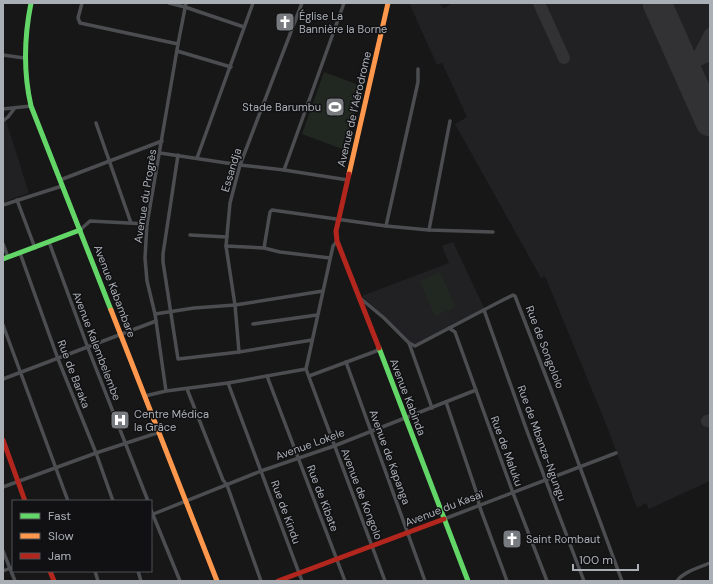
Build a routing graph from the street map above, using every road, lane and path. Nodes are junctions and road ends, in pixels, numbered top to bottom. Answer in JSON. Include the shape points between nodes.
{"nodes":[{"id":1,"x":31,"y":3,"type":"edge"},
{"id":2,"x":82,"y":3,"type":"edge"},
{"id":3,"x":169,"y":3,"type":"edge"},
{"id":4,"x":253,"y":3,"type":"edge"},
{"id":5,"x":302,"y":3,"type":"edge"},
{"id":6,"x":344,"y":3,"type":"edge"},
{"id":7,"x":388,"y":3,"type":"edge"},
{"id":8,"x":186,"y":5,"type":"edge"},
{"id":9,"x":244,"y":27,"type":"junction"},
{"id":10,"x":178,"y":44,"type":"junction"},
{"id":11,"x":177,"y":51,"type":"junction"},
{"id":12,"x":3,"y":56,"type":"edge"},
{"id":13,"x":24,"y":58,"type":"junction"},
{"id":14,"x":231,"y":67,"type":"junction"},
{"id":15,"x":418,"y":68,"type":"dead end"},
{"id":16,"x":31,"y":106,"type":"junction"},
{"id":17,"x":3,"y":109,"type":"edge"},
{"id":18,"x":14,"y":109,"type":"junction"},
{"id":19,"x":3,"y":121,"type":"edge"},
{"id":20,"x":450,"y":121,"type":"dead end"},
{"id":21,"x":96,"y":123,"type":"dead end"},
{"id":22,"x":162,"y":141,"type":"junction"},
{"id":23,"x":160,"y":153,"type":"junction"},
{"id":24,"x":178,"y":155,"type":"junction"},
{"id":25,"x":197,"y":158,"type":"junction"},
{"id":26,"x":110,"y":161,"type":"junction"},
{"id":27,"x":240,"y":165,"type":"junction"},
{"id":28,"x":284,"y":170,"type":"junction"},
{"id":29,"x":60,"y":180,"type":"junction"},
{"id":30,"x":348,"y":180,"type":"junction"},
{"id":31,"x":62,"y":186,"type":"junction"},
{"id":32,"x":17,"y":200,"type":"junction"},
{"id":33,"x":3,"y":204,"type":"edge"},
{"id":34,"x":339,"y":219,"type":"junction"},
{"id":35,"x":132,"y":223,"type":"junction"},
{"id":36,"x":147,"y":224,"type":"junction"},
{"id":37,"x":386,"y":226,"type":"junction"},
{"id":38,"x":80,"y":230,"type":"junction"},
{"id":39,"x":429,"y":230,"type":"junction"},
{"id":40,"x":493,"y":232,"type":"dead end"},
{"id":41,"x":190,"y":236,"type":"dead end"},
{"id":42,"x":227,"y":237,"type":"junction"},
{"id":43,"x":337,"y":241,"type":"junction"},
{"id":44,"x":49,"y":242,"type":"junction"},
{"id":45,"x":3,"y":244,"type":"edge"},
{"id":46,"x":226,"y":246,"type":"junction"},
{"id":47,"x":35,"y":248,"type":"junction"},
{"id":48,"x":264,"y":248,"type":"junction"},
{"id":49,"x":20,"y":253,"type":"junction"},
{"id":50,"x":5,"y":258,"type":"edge"},
{"id":51,"x":330,"y":258,"type":"junction"},
{"id":52,"x":323,"y":291,"type":"junction"},
{"id":53,"x":359,"y":298,"type":"junction"},
{"id":54,"x":235,"y":305,"type":"junction"},
{"id":55,"x":484,"y":310,"type":"junction"},
{"id":56,"x":170,"y":311,"type":"junction"},
{"id":57,"x":155,"y":314,"type":"junction"},
{"id":58,"x":317,"y":315,"type":"junction"},
{"id":59,"x":156,"y":322,"type":"junction"},
{"id":60,"x":253,"y":324,"type":"dead end"},
{"id":61,"x":3,"y":325,"type":"edge"},
{"id":62,"x":449,"y":328,"type":"junction"},
{"id":63,"x":121,"y":335,"type":"junction"},
{"id":64,"x":312,"y":340,"type":"junction"},
{"id":65,"x":409,"y":343,"type":"junction"},
{"id":66,"x":88,"y":348,"type":"junction"},
{"id":67,"x":379,"y":350,"type":"junction"},
{"id":68,"x":239,"y":352,"type":"junction"},
{"id":69,"x":58,"y":359,"type":"junction"},
{"id":70,"x":346,"y":362,"type":"junction"},
{"id":71,"x":306,"y":369,"type":"junction"},
{"id":72,"x":21,"y":373,"type":"junction"},
{"id":73,"x":267,"y":376,"type":"junction"},
{"id":74,"x":309,"y":376,"type":"junction"},
{"id":75,"x":3,"y":379,"type":"edge"},
{"id":76,"x":228,"y":382,"type":"junction"},
{"id":77,"x":187,"y":389,"type":"junction"},
{"id":78,"x":476,"y":390,"type":"junction"},
{"id":79,"x":166,"y":391,"type":"junction"},
{"id":80,"x":145,"y":396,"type":"junction"},
{"id":81,"x":446,"y":402,"type":"junction"},
{"id":82,"x":432,"y":408,"type":"junction"},
{"id":83,"x":406,"y":418,"type":"junction"},
{"id":84,"x":370,"y":431,"type":"junction"},
{"id":85,"x":160,"y":432,"type":"junction"},
{"id":86,"x":3,"y":440,"type":"edge"},
{"id":87,"x":124,"y":443,"type":"junction"},
{"id":88,"x":334,"y":446,"type":"junction"},
{"id":89,"x":96,"y":453,"type":"junction"},
{"id":90,"x":616,"y":453,"type":"dead end"},
{"id":91,"x":298,"y":458,"type":"junction"},
{"id":92,"x":580,"y":467,"type":"junction"},
{"id":93,"x":55,"y":468,"type":"junction"},
{"id":94,"x":261,"y":471,"type":"junction"},
{"id":95,"x":546,"y":480,"type":"junction"},
{"id":96,"x":18,"y":482,"type":"junction"},
{"id":97,"x":227,"y":485,"type":"junction"},
{"id":98,"x":3,"y":487,"type":"edge"},
{"id":99,"x":513,"y":493,"type":"junction"},
{"id":100,"x":25,"y":500,"type":"edge"},
{"id":101,"x":68,"y":500,"type":"edge"},
{"id":102,"x":113,"y":500,"type":"edge"},
{"id":103,"x":148,"y":500,"type":"edge"},
{"id":104,"x":186,"y":502,"type":"junction"},
{"id":105,"x":479,"y":505,"type":"junction"},
{"id":106,"x":152,"y":515,"type":"edge"},
{"id":107,"x":444,"y":519,"type":"junction"},
{"id":108,"x":407,"y":532,"type":"junction"},
{"id":109,"x":371,"y":546,"type":"junction"},
{"id":110,"x":3,"y":551,"type":"edge"},
{"id":111,"x":337,"y":559,"type":"junction"},
{"id":112,"x":710,"y":563,"type":"edge"},
{"id":113,"x":11,"y":568,"type":"edge"},
{"id":114,"x":3,"y":571,"type":"edge"},
{"id":115,"x":299,"y":574,"type":"junction"},
{"id":116,"x":180,"y":581,"type":"edge"},
{"id":117,"x":217,"y":581,"type":"edge"},
{"id":118,"x":261,"y":581,"type":"edge"},
{"id":119,"x":278,"y":581,"type":"edge"},
{"id":120,"x":302,"y":581,"type":"edge"},
{"id":121,"x":345,"y":581,"type":"edge"},
{"id":122,"x":384,"y":581,"type":"edge"},
{"id":123,"x":425,"y":581,"type":"edge"},
{"id":124,"x":468,"y":581,"type":"edge"},
{"id":125,"x":506,"y":581,"type":"edge"},
{"id":126,"x":547,"y":581,"type":"edge"},
{"id":127,"x":584,"y":581,"type":"edge"},
{"id":128,"x":622,"y":581,"type":"edge"},
{"id":129,"x":677,"y":581,"type":"edge"}],
"edges":[{"from":1,"to":13,"type":"street","name":"Avenue Kabambare","via":[[26,26]]},
{"from":2,"to":10,"type":"street","via":[[78,18],[80,23]]},
{"from":3,"to":8,"type":"street"},
{"from":4,"to":9,"type":"street"},
{"from":5,"to":27,"type":"street","name":"Essandja"},
{"from":6,"to":28,"type":"street"},
{"from":7,"to":30,"type":"street","name":"Avenue de l’Aérodrome"},
{"from":8,"to":9,"type":"street"},
{"from":8,"to":10,"type":"street","name":"Avenue du Progrès"},
{"from":9,"to":14,"type":"street"},
{"from":10,"to":11,"type":"street","name":"Avenue du Progrès"},
{"from":11,"to":14,"type":"street"},
{"from":11,"to":22,"type":"street","name":"Avenue du Progrès"},
{"from":12,"to":13,"type":"street"},
{"from":13,"to":16,"type":"street","name":"Avenue Kabambare"},
{"from":14,"to":25,"type":"street"},
{"from":15,"to":37,"type":"street","via":[[418,82]]},
{"from":16,"to":18,"type":"street"},
{"from":16,"to":29,"type":"street","name":"Avenue Kabambare"},
{"from":17,"to":18,"type":"street"},
{"from":18,"to":19,"type":"street"},
{"from":20,"to":39,"type":"street"},
{"from":21,"to":26,"type":"street"},
{"from":22,"to":23,"type":"street","name":"Avenue du Progrès"},
{"from":22,"to":26,"type":"street"},
{"from":23,"to":24,"type":"street"},
{"from":23,"to":36,"type":"street","name":"Avenue du Progrès"},
{"from":24,"to":25,"type":"street"},
{"from":24,"to":56,"type":"street","via":[[163,254]]},
{"from":25,"to":27,"type":"street"},
{"from":26,"to":29,"type":"street"},
{"from":26,"to":35,"type":"street"},
{"from":27,"to":28,"type":"street"},
{"from":27,"to":42,"type":"street","name":"Essandja","via":[[230,203]]},
{"from":28,"to":30,"type":"street"},
{"from":29,"to":31,"type":"street","name":"Avenue Kabambare"},
{"from":30,"to":34,"type":"street","name":"Avenue de l’Aérodrome"},
{"from":31,"to":32,"type":"street"},
{"from":31,"to":38,"type":"street","name":"Avenue Kabambare"},
{"from":32,"to":33,"type":"street"},
{"from":32,"to":47,"type":"street"},
{"from":34,"to":37,"type":"street"},
{"from":34,"to":43,"type":"street","name":"Avenue Kabinda"},
{"from":34,"to":48,"type":"street","via":[[272,210]]},
{"from":35,"to":36,"type":"street"},
{"from":35,"to":38,"type":"street","via":[[90,221]]},
{"from":36,"to":57,"type":"street","name":"Avenue du Progrès","via":[[146,281]]},
{"from":37,"to":39,"type":"street"},
{"from":38,"to":44,"type":"street"},
{"from":38,"to":63,"type":"street","name":"Avenue Kabambare"},
{"from":39,"to":40,"type":"street"},
{"from":41,"to":42,"type":"street"},
{"from":42,"to":46,"type":"street","name":"Essandja"},
{"from":43,"to":51,"type":"street"},
{"from":43,"to":53,"type":"street","name":"Avenue Kabinda"},
{"from":44,"to":47,"type":"street"},
{"from":44,"to":66,"type":"street","name":"Avenue Kalembelembe"},
{"from":45,"to":50,"type":"street"},
{"from":46,"to":48,"type":"street"},
{"from":46,"to":54,"type":"street","name":"Essandja"},
{"from":47,"to":49,"type":"street"},
{"from":48,"to":51,"type":"street"},
{"from":49,"to":50,"type":"street"},
{"from":49,"to":69,"type":"street","name":"Rue de Baraka"},
{"from":51,"to":52,"type":"street"},
{"from":52,"to":54,"type":"street"},
{"from":52,"to":58,"type":"street"},
{"from":53,"to":65,"type":"street"},
{"from":53,"to":67,"type":"street","name":"Avenue Kabinda"},
{"from":54,"to":56,"type":"street"},
{"from":54,"to":68,"type":"street","name":"Essandja"},
{"from":55,"to":62,"type":"street","name":"Rue de Songololo"},
{"from":55,"to":92,"type":"street","name":"Rue de Songololo","via":[[515,296]]},
{"from":55,"to":95,"type":"street","name":"Rue de Mbanza-Ngungu"},
{"from":56,"to":57,"type":"street"},
{"from":56,"to":68,"type":"street","via":[[177,358],[180,360]]},
{"from":57,"to":59,"type":"street","name":"Avenue du Progrès"},
{"from":58,"to":60,"type":"street"},
{"from":58,"to":64,"type":"street"},
{"from":59,"to":63,"type":"street"},
{"from":59,"to":79,"type":"street","name":"Avenue du Progrès"},
{"from":61,"to":72,"type":"street"},
{"from":62,"to":65,"type":"street","name":"Rue de Songololo","via":[[415,346]]},
{"from":62,"to":78,"type":"street","name":"Rue de Maluku","via":[[455,332]]},
{"from":63,"to":66,"type":"street"},
{"from":63,"to":80,"type":"street","name":"Avenue Kabambare"},
{"from":64,"to":68,"type":"street"},
{"from":64,"to":71,"type":"street"},
{"from":65,"to":82,"type":"street"},
{"from":66,"to":69,"type":"street"},
{"from":66,"to":87,"type":"street","name":"Avenue Kalembelembe"},
{"from":67,"to":70,"type":"street"},
{"from":67,"to":83,"type":"street","name":"Avenue Kabinda"},
{"from":69,"to":72,"type":"street"},
{"from":69,"to":89,"type":"street","name":"Rue de Baraka"},
{"from":70,"to":74,"type":"street"},
{"from":70,"to":84,"type":"street","name":"Avenue de Kapanga"},
{"from":71,"to":73,"type":"street"},
{"from":71,"to":74,"type":"street","name":"Avenue de Kongolo"},
{"from":72,"to":75,"type":"street"},
{"from":72,"to":93,"type":"street"},
{"from":73,"to":76,"type":"street"},
{"from":73,"to":91,"type":"street","name":"Rue de Kibate"},
{"from":74,"to":88,"type":"street","name":"Avenue de Kongolo"},
{"from":76,"to":77,"type":"street"},
{"from":76,"to":94,"type":"street","name":"Rue de Kindu"},
{"from":77,"to":79,"type":"street"},
{"from":77,"to":97,"type":"street"},
{"from":78,"to":81,"type":"street","name":"Avenue Lokele"},
{"from":78,"to":99,"type":"street","name":"Rue de Maluku"},
{"from":79,"to":80,"type":"street"},
{"from":80,"to":85,"type":"street","name":"Avenue Kabambare"},
{"from":81,"to":82,"type":"street","name":"Avenue Lokele"},
{"from":81,"to":105,"type":"street"},
{"from":82,"to":83,"type":"street","name":"Avenue Lokele"},
{"from":83,"to":84,"type":"street","name":"Avenue Lokele"},
{"from":83,"to":107,"type":"street","name":"Avenue Kabinda"},
{"from":84,"to":88,"type":"street","name":"Avenue Lokele"},
{"from":84,"to":108,"type":"street","name":"Avenue de Kapanga"},
{"from":85,"to":87,"type":"street"},
{"from":85,"to":104,"type":"street","name":"Avenue Kabambare"},
{"from":86,"to":96,"type":"street"},
{"from":87,"to":89,"type":"street"},
{"from":87,"to":103,"type":"street","name":"Avenue Kalembelembe"},
{"from":88,"to":91,"type":"street","name":"Avenue Lokele"},
{"from":88,"to":109,"type":"street","name":"Avenue de Kongolo"},
{"from":89,"to":93,"type":"street"},
{"from":89,"to":102,"type":"street","name":"Rue de Baraka"},
{"from":90,"to":92,"type":"street","name":"Avenue du Kasaï"},
{"from":91,"to":94,"type":"street","name":"Avenue Lokele"},
{"from":91,"to":111,"type":"street","name":"Rue de Kibate"},
{"from":92,"to":95,"type":"street","name":"Avenue du Kasaï"},
{"from":92,"to":128,"type":"street","name":"Rue de Songololo"},
{"from":93,"to":96,"type":"street"},
{"from":93,"to":101,"type":"street"},
{"from":94,"to":97,"type":"street","name":"Avenue Lokele"},
{"from":94,"to":115,"type":"street","name":"Rue de Kindu"},
{"from":95,"to":99,"type":"street","name":"Avenue du Kasaï"},
{"from":95,"to":127,"type":"street","name":"Rue de Mbanza-Ngungu"},
{"from":96,"to":98,"type":"street"},
{"from":96,"to":100,"type":"street"},
{"from":97,"to":104,"type":"street","name":"Avenue Lokele"},
{"from":97,"to":118,"type":"street"},
{"from":99,"to":105,"type":"street","name":"Avenue du Kasaï"},
{"from":99,"to":126,"type":"street","name":"Rue de Maluku"},
{"from":104,"to":106,"type":"street","name":"Avenue Lokele"},
{"from":104,"to":117,"type":"street","name":"Avenue Kabambare"},
{"from":105,"to":107,"type":"street","name":"Avenue du Kasaï"},
{"from":105,"to":125,"type":"street"},
{"from":106,"to":116,"type":"street"},
{"from":107,"to":108,"type":"street","name":"Avenue du Kasaï"},
{"from":107,"to":124,"type":"street","name":"Avenue Kabinda"},
{"from":108,"to":109,"type":"street","name":"Avenue du Kasaï"},
{"from":108,"to":123,"type":"street","name":"Avenue de Kapanga"},
{"from":109,"to":111,"type":"street","name":"Avenue du Kasaï"},
{"from":109,"to":122,"type":"street","name":"Avenue de Kongolo"},
{"from":110,"to":113,"type":"street"},
{"from":111,"to":115,"type":"street","name":"Avenue du Kasaï"},
{"from":111,"to":121,"type":"street","name":"Rue de Kibate"},
{"from":112,"to":129,"type":"street","via":[[683,575]]},
{"from":113,"to":114,"type":"street"},
{"from":115,"to":119,"type":"street","name":"Avenue du Kasaï"},
{"from":115,"to":120,"type":"street","name":"Rue de Kindu"}]}
